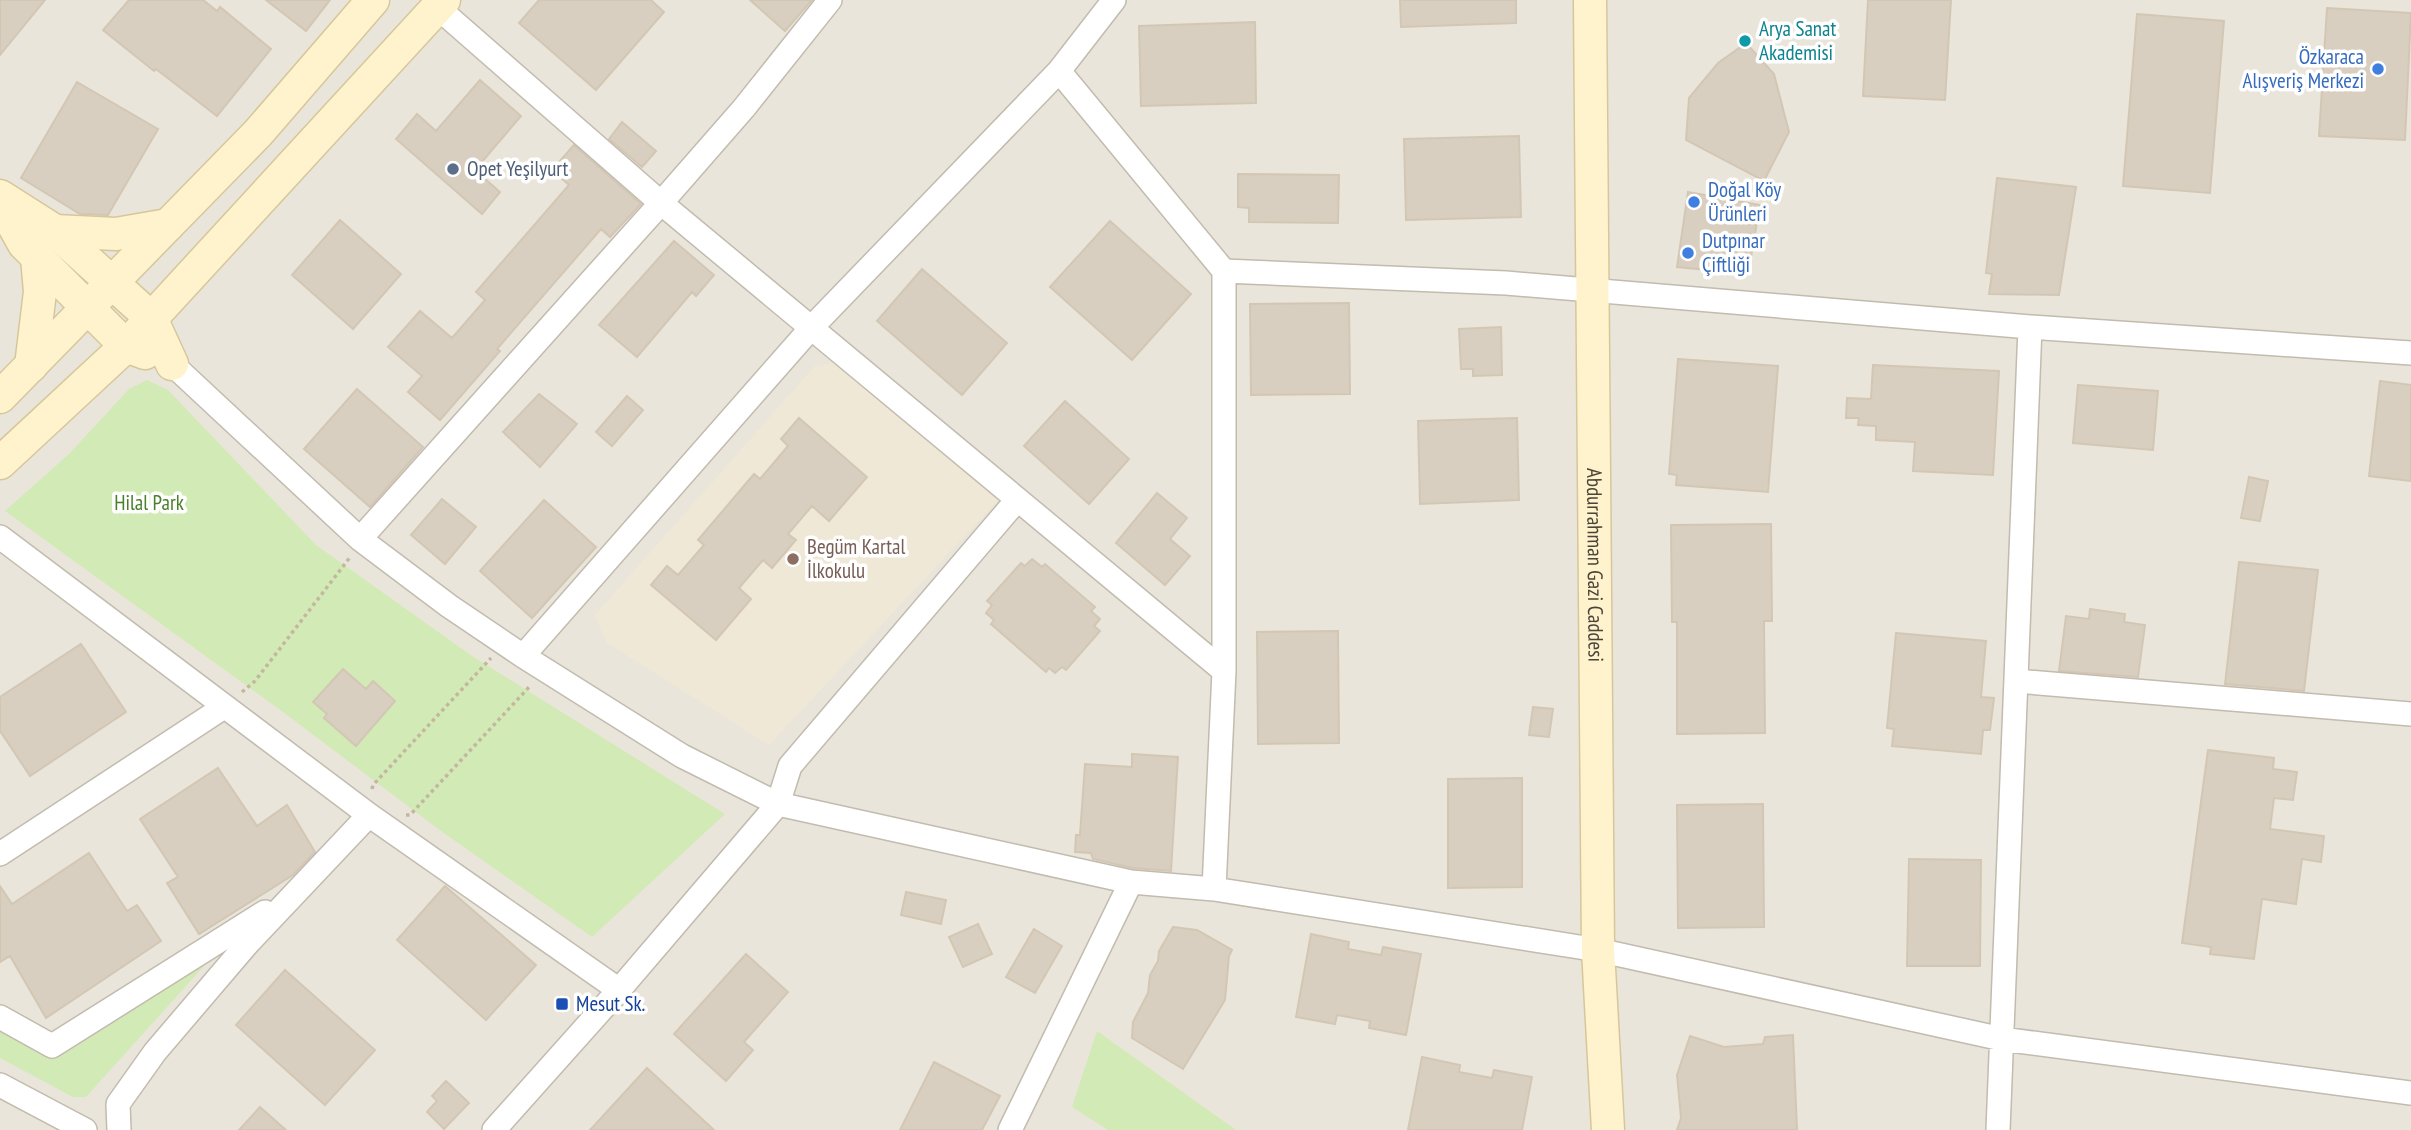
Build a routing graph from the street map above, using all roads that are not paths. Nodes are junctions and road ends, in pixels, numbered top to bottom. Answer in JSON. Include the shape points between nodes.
{"nodes":[{"id":1,"x":373,"y":0,"type":"edge"},
{"id":2,"x":830,"y":0,"type":"edge"},
{"id":3,"x":1114,"y":0,"type":"edge"},
{"id":4,"x":1590,"y":0,"type":"edge"},
{"id":5,"x":441,"y":4,"type":"edge"},
{"id":6,"x":1059,"y":71,"type":"junction"},
{"id":7,"x":0,"y":196,"type":"edge"},
{"id":8,"x":0,"y":201,"type":"edge"},
{"id":9,"x":661,"y":203,"type":"junction"},
{"id":10,"x":168,"y":225,"type":"junction"},
{"id":11,"x":55,"y":231,"type":"junction"},
{"id":12,"x":37,"y":257,"type":"junction"},
{"id":13,"x":1224,"y":271,"type":"junction"},
{"id":14,"x":112,"y":282,"type":"junction"},
{"id":15,"x":1592,"y":289,"type":"junction"},
{"id":16,"x":88,"y":307,"type":"junction"},
{"id":17,"x":151,"y":318,"type":"junction"},
{"id":18,"x":812,"y":327,"type":"junction"},
{"id":19,"x":2030,"y":327,"type":"junction"},
{"id":20,"x":126,"y":346,"type":"junction"},
{"id":21,"x":2411,"y":353,"type":"edge"},
{"id":22,"x":172,"y":364,"type":"junction"},
{"id":23,"x":31,"y":366,"type":"junction"},
{"id":24,"x":0,"y":397,"type":"edge"},
{"id":25,"x":0,"y":463,"type":"edge"},
{"id":26,"x":1017,"y":500,"type":"junction"},
{"id":27,"x":0,"y":537,"type":"edge"},
{"id":28,"x":360,"y":539,"type":"junction"},
{"id":29,"x":523,"y":656,"type":"junction"},
{"id":30,"x":1224,"y":671,"type":"junction"},
{"id":31,"x":2016,"y":681,"type":"junction"},
{"id":32,"x":224,"y":707,"type":"junction"},
{"id":33,"x":2411,"y":714,"type":"edge"},
{"id":34,"x":778,"y":804,"type":"junction"},
{"id":35,"x":369,"y":815,"type":"junction"},
{"id":36,"x":0,"y":854,"type":"edge"},
{"id":37,"x":1131,"y":882,"type":"junction"},
{"id":38,"x":1214,"y":889,"type":"junction"},
{"id":39,"x":293,"y":894,"type":"junction"},
{"id":40,"x":1598,"y":950,"type":"junction"},
{"id":41,"x":619,"y":990,"type":"junction"},
{"id":42,"x":0,"y":1017,"type":"edge"},
{"id":43,"x":2001,"y":1039,"type":"junction"},
{"id":44,"x":0,"y":1085,"type":"edge"},
{"id":45,"x":2411,"y":1093,"type":"edge"},
{"id":46,"x":85,"y":1130,"type":"edge"},
{"id":47,"x":119,"y":1130,"type":"edge"},
{"id":48,"x":494,"y":1130,"type":"edge"},
{"id":49,"x":1010,"y":1130,"type":"edge"},
{"id":50,"x":1608,"y":1130,"type":"edge"},
{"id":51,"x":1998,"y":1130,"type":"edge"}],
"edges":[{"from":1,"to":10,"type":"main road","via":[[258,133]]},
{"from":2,"to":9,"type":"street"},
{"from":3,"to":6,"type":"street"},
{"from":4,"to":15,"type":"main road","name":"Abdurrahman Gazi Caddesi"},
{"from":5,"to":9,"type":"street"},
{"from":5,"to":17,"type":"main road"},
{"from":6,"to":13,"type":"street"},
{"from":6,"to":18,"type":"street"},
{"from":7,"to":11,"type":"main road"},
{"from":8,"to":12,"type":"main road","via":[[24,244]]},
{"from":9,"to":18,"type":"street"},
{"from":9,"to":28,"type":"street"},
{"from":10,"to":11,"type":"main road","via":[[116,233]]},
{"from":10,"to":14,"type":"main road"},
{"from":11,"to":14,"type":"main road"},
{"from":12,"to":16,"type":"main road"},
{"from":12,"to":23,"type":"main road","via":[[40,292]]},
{"from":13,"to":15,"type":"street"},
{"from":13,"to":30,"type":"street"},
{"from":14,"to":16,"type":"main road"},
{"from":14,"to":17,"type":"main road"},
{"from":15,"to":19,"type":"street"},
{"from":15,"to":40,"type":"main road","name":"Abdurrahman Gazi Caddesi"},
{"from":16,"to":20,"type":"main road"},
{"from":16,"to":23,"type":"main road"},
{"from":17,"to":20,"type":"main road"},
{"from":17,"to":22,"type":"main road"},
{"from":18,"to":26,"type":"street"},
{"from":18,"to":29,"type":"street"},
{"from":19,"to":21,"type":"street"},
{"from":19,"to":31,"type":"street"},
{"from":20,"to":22,"type":"main road"},
{"from":20,"to":25,"type":"main road"},
{"from":22,"to":28,"type":"street"},
{"from":23,"to":24,"type":"main road"},
{"from":26,"to":30,"type":"street"},
{"from":26,"to":34,"type":"street","via":[[790,766]]},
{"from":27,"to":32,"type":"street"},
{"from":28,"to":29,"type":"street"},
{"from":29,"to":34,"type":"street","via":[[682,756]]},
{"from":30,"to":38,"type":"street"},
{"from":31,"to":33,"type":"street"},
{"from":31,"to":43,"type":"street"},
{"from":32,"to":35,"type":"street"},
{"from":32,"to":36,"type":"street"},
{"from":34,"to":37,"type":"street"},
{"from":34,"to":41,"type":"street"},
{"from":35,"to":39,"type":"street"},
{"from":35,"to":41,"type":"street"},
{"from":37,"to":38,"type":"street"},
{"from":37,"to":49,"type":"street"},
{"from":38,"to":40,"type":"street"},
{"from":39,"to":42,"type":"street","via":[[52,1046]]},
{"from":39,"to":47,"type":"street","via":[[155,1052],[118,1104]]},
{"from":40,"to":43,"type":"street"},
{"from":40,"to":50,"type":"main road","name":"Abdurrahman Gazi Caddesi"},
{"from":41,"to":48,"type":"street"},
{"from":43,"to":45,"type":"street"},
{"from":43,"to":51,"type":"street"},
{"from":44,"to":46,"type":"street"}]}
